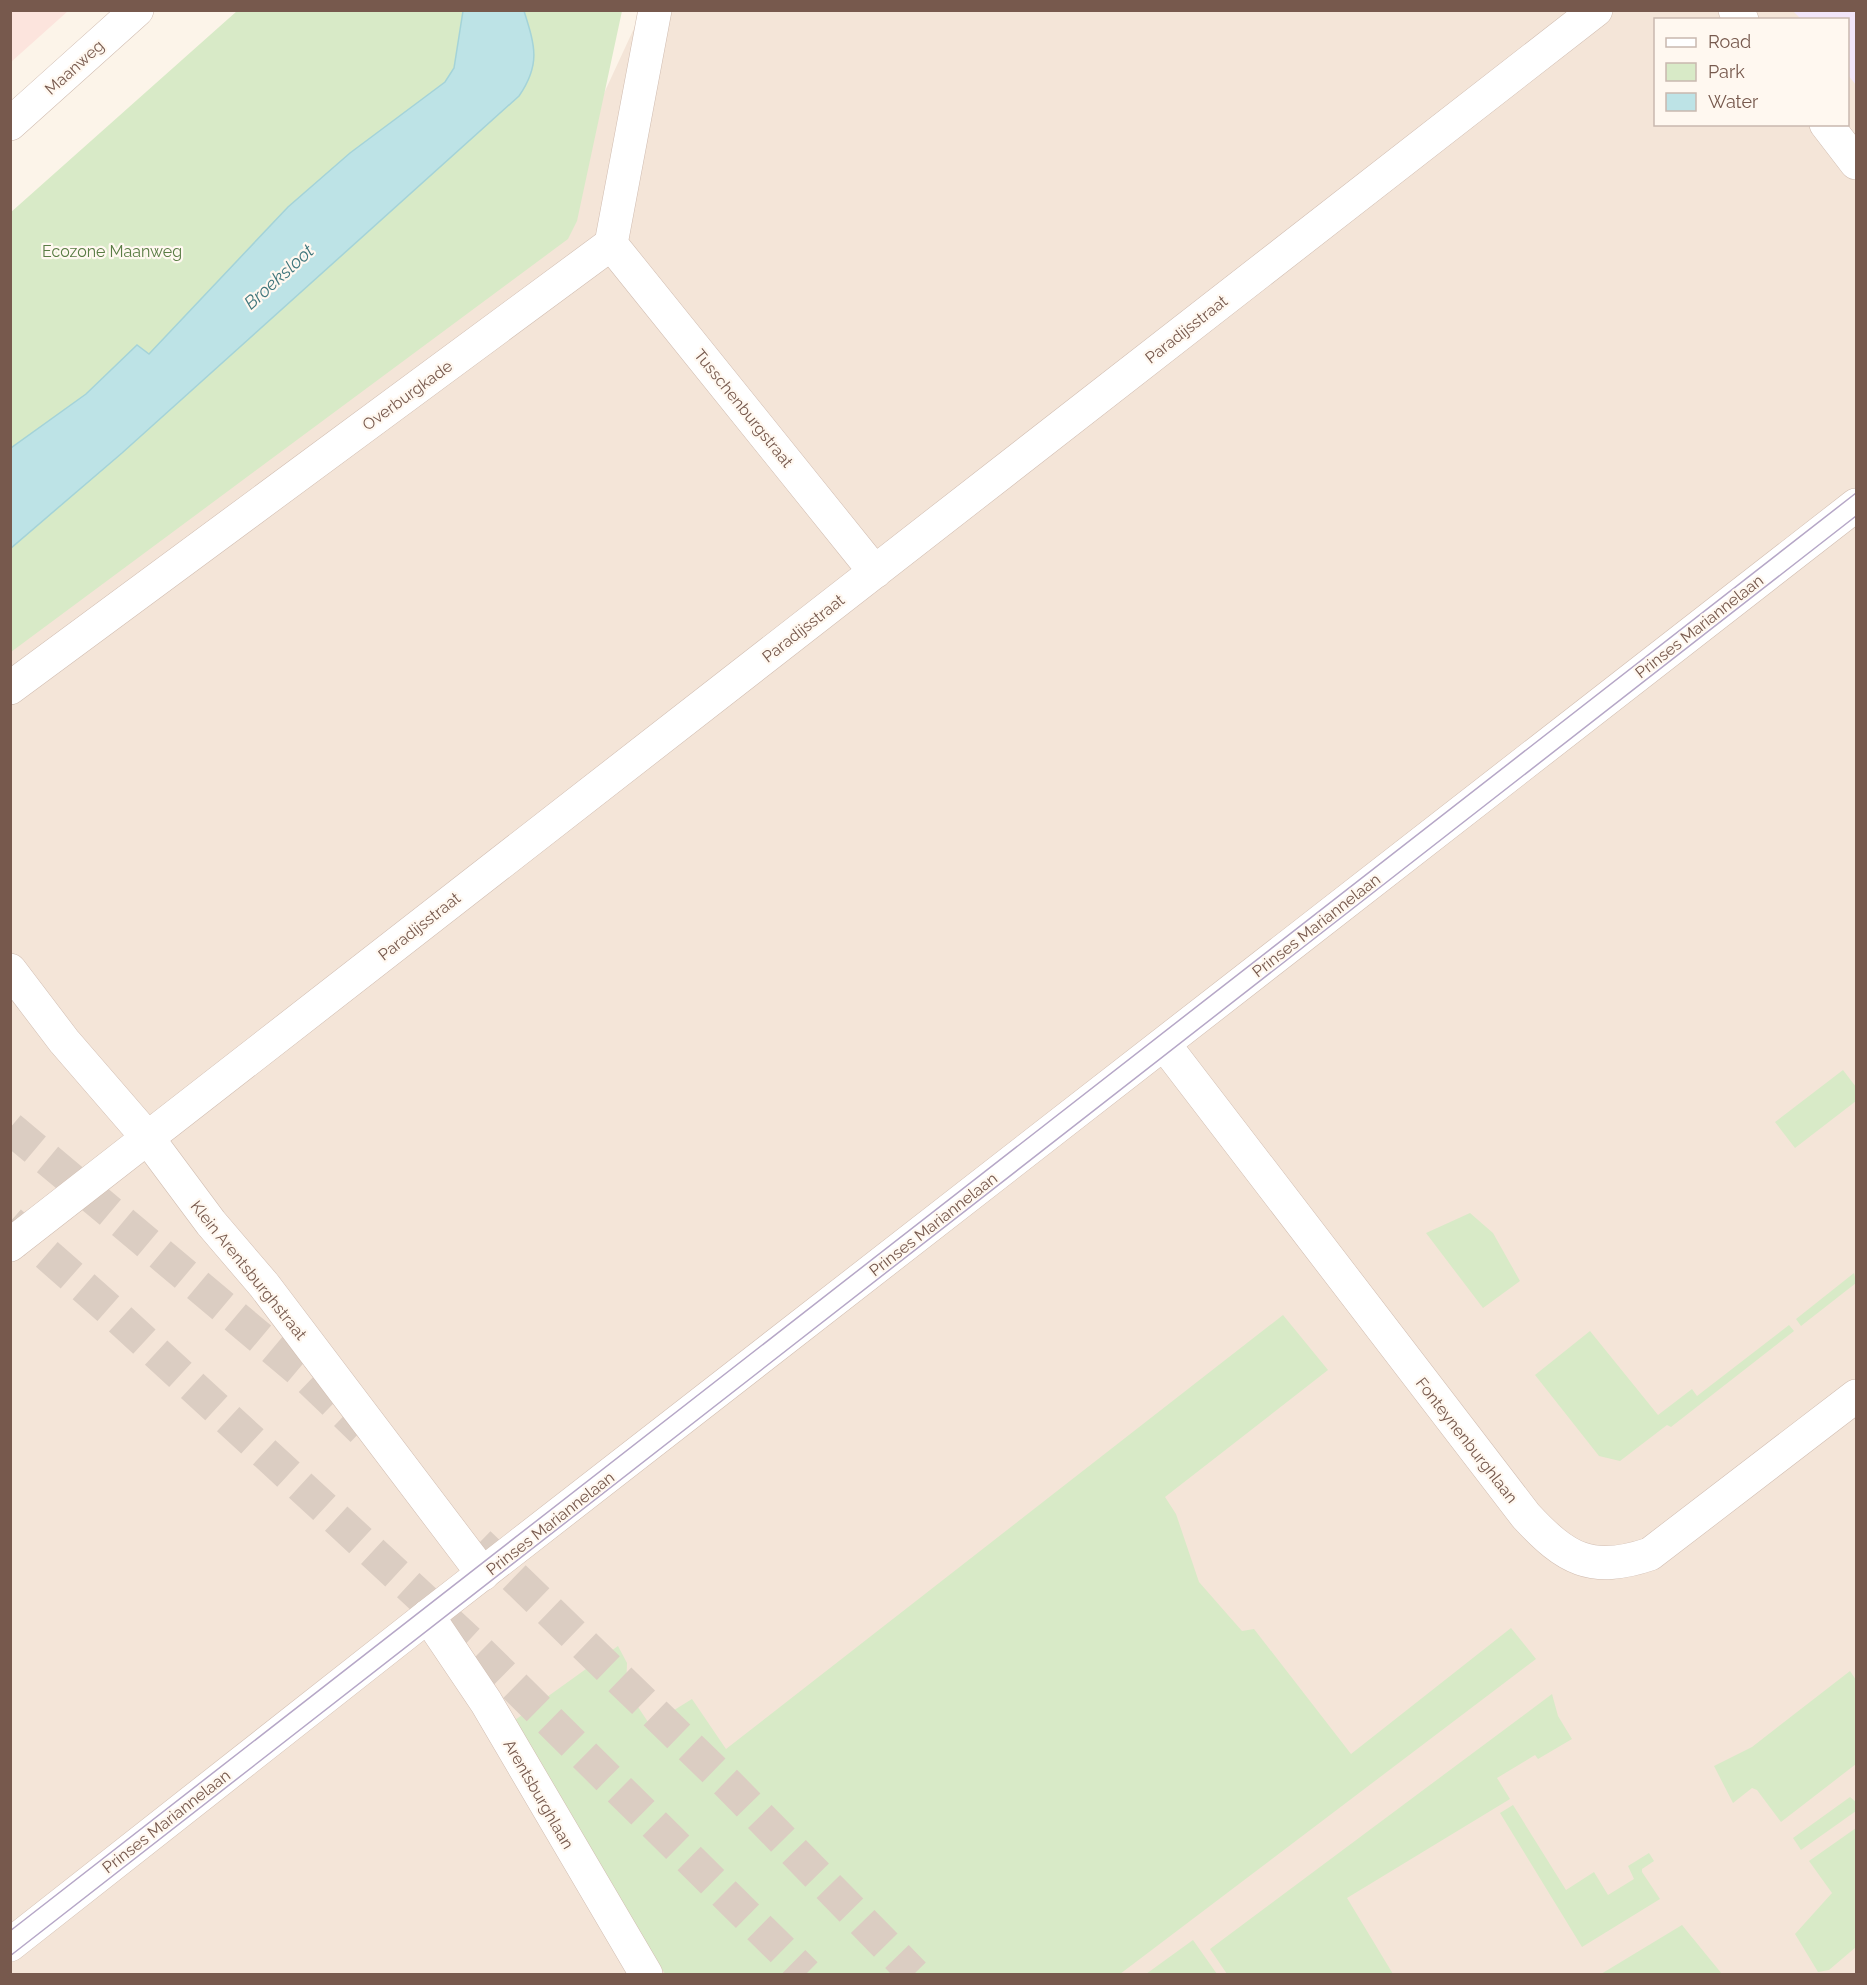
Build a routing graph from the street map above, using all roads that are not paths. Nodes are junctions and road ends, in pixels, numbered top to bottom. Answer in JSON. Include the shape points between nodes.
{"nodes":[{"id":1,"x":137,"y":10,"type":"edge"},
{"id":2,"x":655,"y":10,"type":"edge"},
{"id":3,"x":1596,"y":10,"type":"edge"},
{"id":4,"x":10,"y":124,"type":"edge"},
{"id":5,"x":1828,"y":126,"type":"edge"},
{"id":6,"x":1857,"y":163,"type":"edge"},
{"id":7,"x":611,"y":244,"type":"junction"},
{"id":8,"x":1857,"y":504,"type":"edge"},
{"id":9,"x":875,"y":572,"type":"junction"},
{"id":10,"x":10,"y":688,"type":"edge"},
{"id":11,"x":10,"y":970,"type":"edge"},
{"id":12,"x":1164,"y":1044,"type":"junction"},
{"id":13,"x":147,"y":1137,"type":"junction"},
{"id":14,"x":10,"y":1245,"type":"edge"},
{"id":15,"x":1857,"y":1395,"type":"edge"},
{"id":16,"x":483,"y":1574,"type":"junction"},
{"id":17,"x":428,"y":1616,"type":"junction"},
{"id":18,"x":10,"y":1945,"type":"edge"},
{"id":19,"x":646,"y":1974,"type":"edge"}],
"edges":[{"from":1,"to":4,"type":"street","name":"Maanweg"},
{"from":2,"to":7,"type":"street"},
{"from":3,"to":9,"type":"street","name":"Paradijsstraat"},
{"from":5,"to":6,"type":"street"},
{"from":7,"to":9,"type":"street","name":"Tusschenburgstraat"},
{"from":7,"to":10,"type":"street","name":"Overburgkade"},
{"from":8,"to":12,"type":"street","name":"Prinses Mariannelaan"},
{"from":9,"to":13,"type":"street","name":"Paradijsstraat"},
{"from":11,"to":13,"type":"street","name":"Klein Arentsburghstraat","via":[[64,1041]]},
{"from":12,"to":15,"type":"street","name":"Fonteynenburghlaan","via":[[1526,1516],[1554,1545],[1581,1560],[1625,1562],[1650,1554]]},
{"from":12,"to":16,"type":"street","name":"Prinses Mariannelaan"},
{"from":13,"to":14,"type":"street","name":"Paradijsstraat"},
{"from":13,"to":16,"type":"street","name":"Klein Arentsburghstraat"},
{"from":16,"to":17,"type":"street","name":"Prinses Mariannelaan"},
{"from":17,"to":18,"type":"street","name":"Prinses Mariannelaan"},
{"from":17,"to":19,"type":"street","name":"Arentsburghlaan","via":[[486,1702]]}]}
